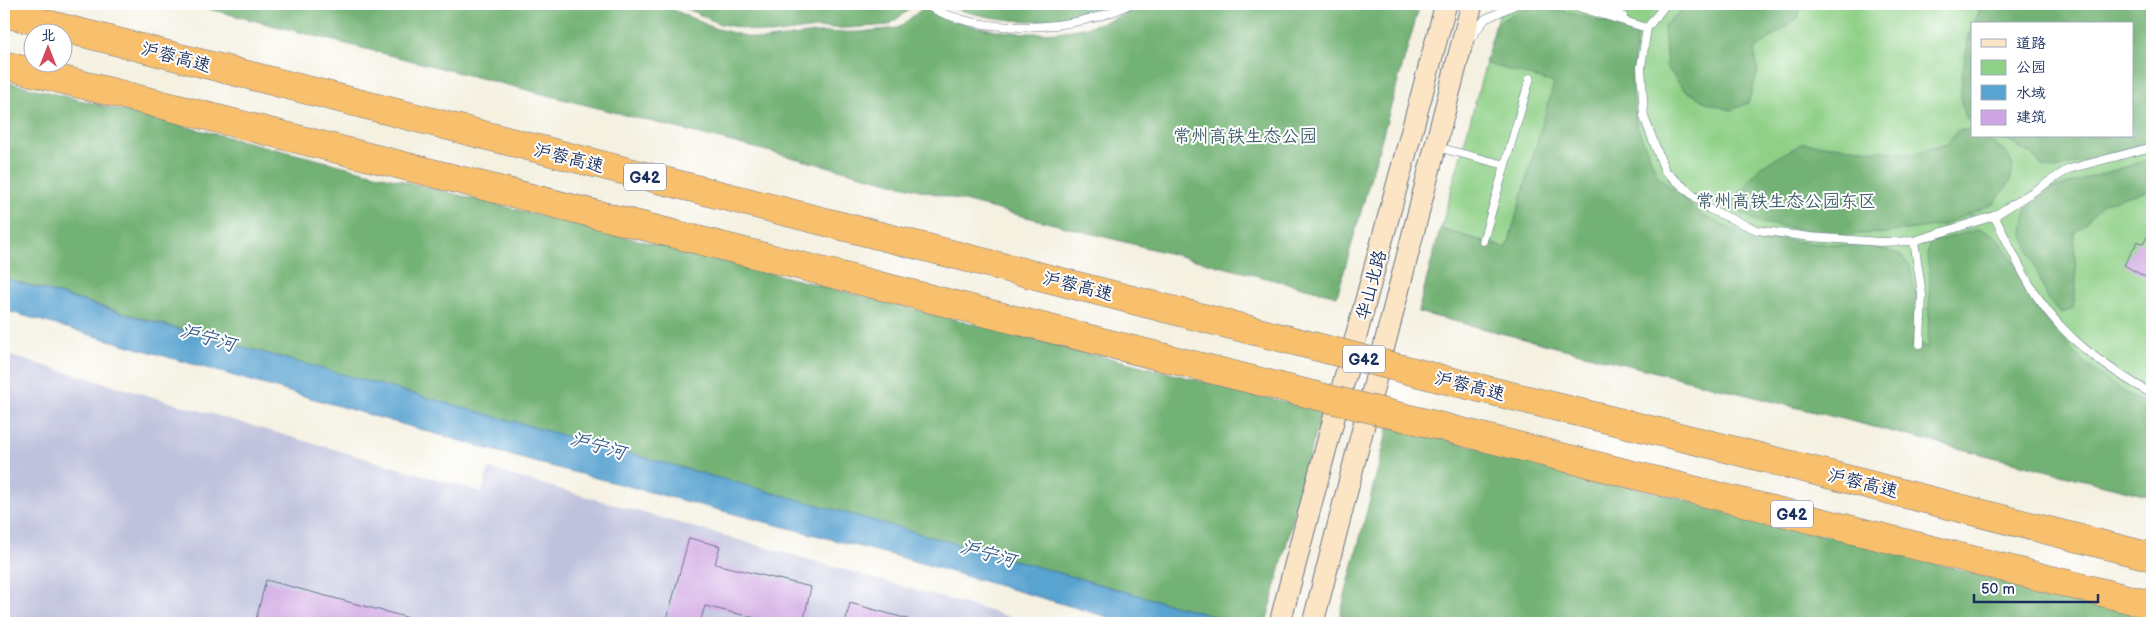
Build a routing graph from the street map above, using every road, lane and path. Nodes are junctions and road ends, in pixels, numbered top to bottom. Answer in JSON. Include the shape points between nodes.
{"nodes":[{"id":1,"x":925,"y":4,"type":"edge"},
{"id":2,"x":1130,"y":4,"type":"edge"},
{"id":3,"x":1446,"y":4,"type":"edge"},
{"id":4,"x":1472,"y":4,"type":"edge"},
{"id":5,"x":1517,"y":4,"type":"edge"},
{"id":6,"x":1568,"y":4,"type":"edge"},
{"id":7,"x":1598,"y":4,"type":"edge"},
{"id":8,"x":1666,"y":4,"type":"edge"},
{"id":9,"x":4,"y":12,"type":"edge"},
{"id":10,"x":1647,"y":28,"type":"junction"},
{"id":11,"x":1460,"y":53,"type":"junction"},
{"id":12,"x":4,"y":64,"type":"edge"},
{"id":13,"x":1530,"y":78,"type":"dead end"},
{"id":14,"x":1435,"y":147,"type":"junction"},
{"id":15,"x":2152,"y":147,"type":"edge"},
{"id":16,"x":1505,"y":165,"type":"junction"},
{"id":17,"x":1994,"y":216,"type":"junction"},
{"id":18,"x":1483,"y":241,"type":"dead end"},
{"id":19,"x":1914,"y":241,"type":"junction"},
{"id":20,"x":1920,"y":344,"type":"dead end"},
{"id":21,"x":2152,"y":394,"type":"edge"},
{"id":22,"x":2152,"y":557,"type":"edge"},
{"id":23,"x":2152,"y":605,"type":"edge"},
{"id":24,"x":1280,"y":623,"type":"edge"},
{"id":25,"x":1313,"y":623,"type":"edge"}],
"edges":[{"from":1,"to":2,"type":"lane","via":[[977,23],[1021,28],[1064,25]]},
{"from":3,"to":24,"type":"main road","name":"华山北路"},
{"from":4,"to":11,"type":"main road","name":"华山北路"},
{"from":5,"to":11,"type":"lane","via":[[1485,19]]},
{"from":6,"to":10,"type":"lane"},
{"from":7,"to":10,"type":"lane"},
{"from":8,"to":10,"type":"lane"},
{"from":9,"to":22,"type":"highway","name":"沪蓉高速","number":"G42","bridge":true,"via":[[1442,380]]},
{"from":10,"to":19,"type":"lane","via":[[1641,67],[1644,117],[1665,171],[1709,209],[1757,230],[1810,238]]},
{"from":11,"to":14,"type":"main road","name":"华山北路"},
{"from":12,"to":23,"type":"highway","number":"G42","bridge":true},
{"from":13,"to":16,"type":"lane"},
{"from":14,"to":16,"type":"lane"},
{"from":14,"to":25,"type":"main road","name":"华山北路"},
{"from":15,"to":17,"type":"lane","via":[[2069,169]]},
{"from":16,"to":18,"type":"lane"},
{"from":17,"to":19,"type":"lane"},
{"from":17,"to":21,"type":"lane","via":[[2036,294],[2064,330],[2104,366]]},
{"from":19,"to":20,"type":"lane","via":[[1922,294]]}]}
